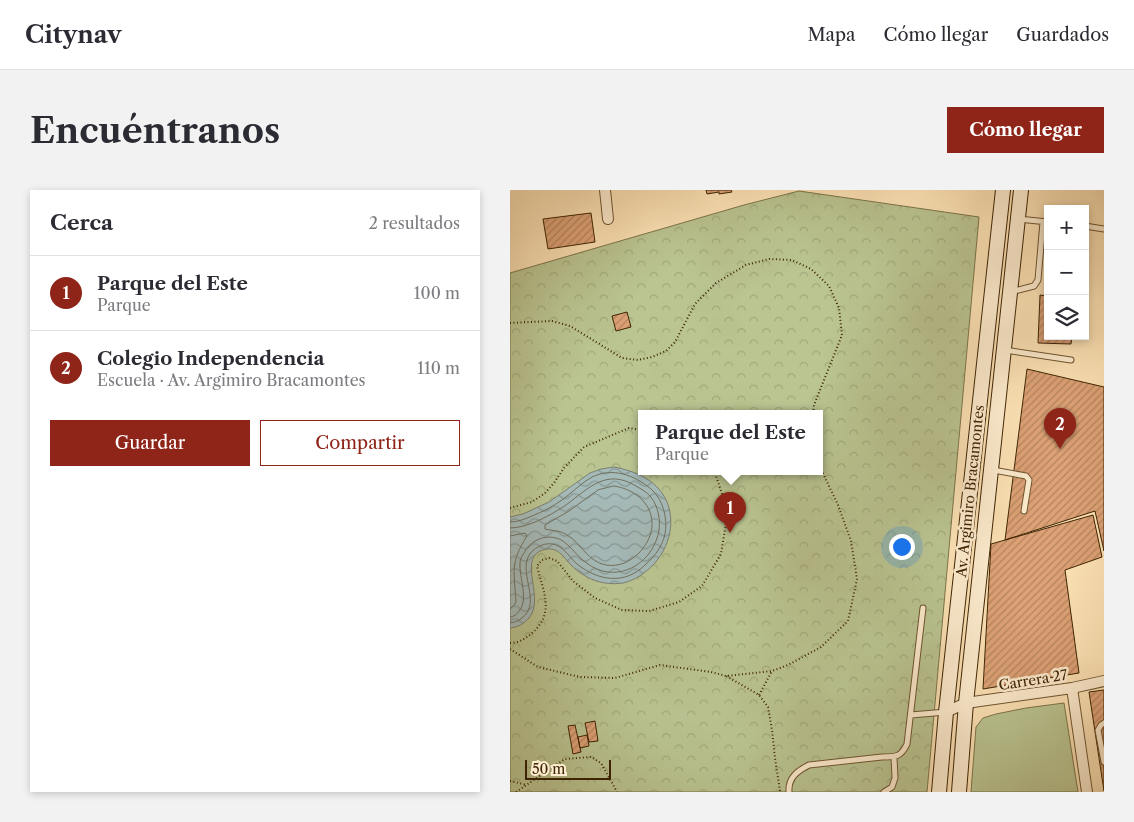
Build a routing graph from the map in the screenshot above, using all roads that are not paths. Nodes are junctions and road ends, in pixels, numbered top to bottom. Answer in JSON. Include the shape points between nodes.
{"nodes":[{"id":1,"x":605,"y":190,"type":"edge"},
{"id":2,"x":1003,"y":190,"type":"edge"},
{"id":3,"x":1021,"y":190,"type":"edge"},
{"id":4,"x":608,"y":219,"type":"dead end"},
{"id":5,"x":1018,"y":219,"type":"junction"},
{"id":6,"x":1044,"y":222,"type":"edge"},
{"id":7,"x":1089,"y":227,"type":"edge"},
{"id":8,"x":1104,"y":229,"type":"edge"},
{"id":9,"x":1044,"y":230,"type":"edge"},
{"id":10,"x":1010,"y":292,"type":"junction"},
{"id":11,"x":1004,"y":350,"type":"junction"},
{"id":12,"x":1071,"y":360,"type":"dead end"},
{"id":13,"x":991,"y":470,"type":"junction"},
{"id":14,"x":1024,"y":511,"type":"dead end"},
{"id":15,"x":923,"y":608,"type":"dead end"},
{"id":16,"x":1104,"y":682,"type":"edge"},
{"id":17,"x":1072,"y":688,"type":"junction"},
{"id":18,"x":966,"y":704,"type":"junction"},
{"id":19,"x":946,"y":712,"type":"junction"},
{"id":20,"x":910,"y":715,"type":"junction"},
{"id":21,"x":1104,"y":723,"type":"edge"},
{"id":22,"x":894,"y":757,"type":"junction"},
{"id":23,"x":1104,"y":762,"type":"edge"},
{"id":24,"x":789,"y":792,"type":"edge"},
{"id":25,"x":884,"y":792,"type":"edge"},
{"id":26,"x":939,"y":792,"type":"edge"},
{"id":27,"x":958,"y":792,"type":"edge"},
{"id":28,"x":1087,"y":792,"type":"edge"}],
"edges":[{"from":1,"to":4,"type":"street"},
{"from":2,"to":19,"type":"street","name":"Av. Argimiro Bracamontes"},
{"from":3,"to":5,"type":"street"},
{"from":5,"to":6,"type":"lane"},
{"from":5,"to":10,"type":"street"},
{"from":7,"to":8,"type":"lane"},
{"from":9,"to":10,"type":"lane","via":[[1038,280],[1034,286]]},
{"from":10,"to":11,"type":"street"},
{"from":11,"to":12,"type":"lane"},
{"from":11,"to":13,"type":"street"},
{"from":13,"to":14,"type":"lane","via":[[1026,476],[1029,480]]},
{"from":13,"to":18,"type":"street"},
{"from":15,"to":20,"type":"lane"},
{"from":16,"to":17,"type":"street","name":"Carrera 27"},
{"from":17,"to":18,"type":"street","name":"Carrera 27"},
{"from":17,"to":28,"type":"street"},
{"from":18,"to":19,"type":"street","name":"Carrera 27"},
{"from":18,"to":27,"type":"street"},
{"from":19,"to":20,"type":"lane"},
{"from":19,"to":26,"type":"street","name":"Av. Argimiro Bracamontes"},
{"from":20,"to":22,"type":"lane","via":[[907,744],[903,752]]},
{"from":21,"to":23,"type":"lane","via":[[1098,730]]},
{"from":22,"to":24,"type":"lane","via":[[809,765],[800,769],[790,781]]},
{"from":22,"to":25,"type":"lane","via":[[895,778],[892,787]]}]}
